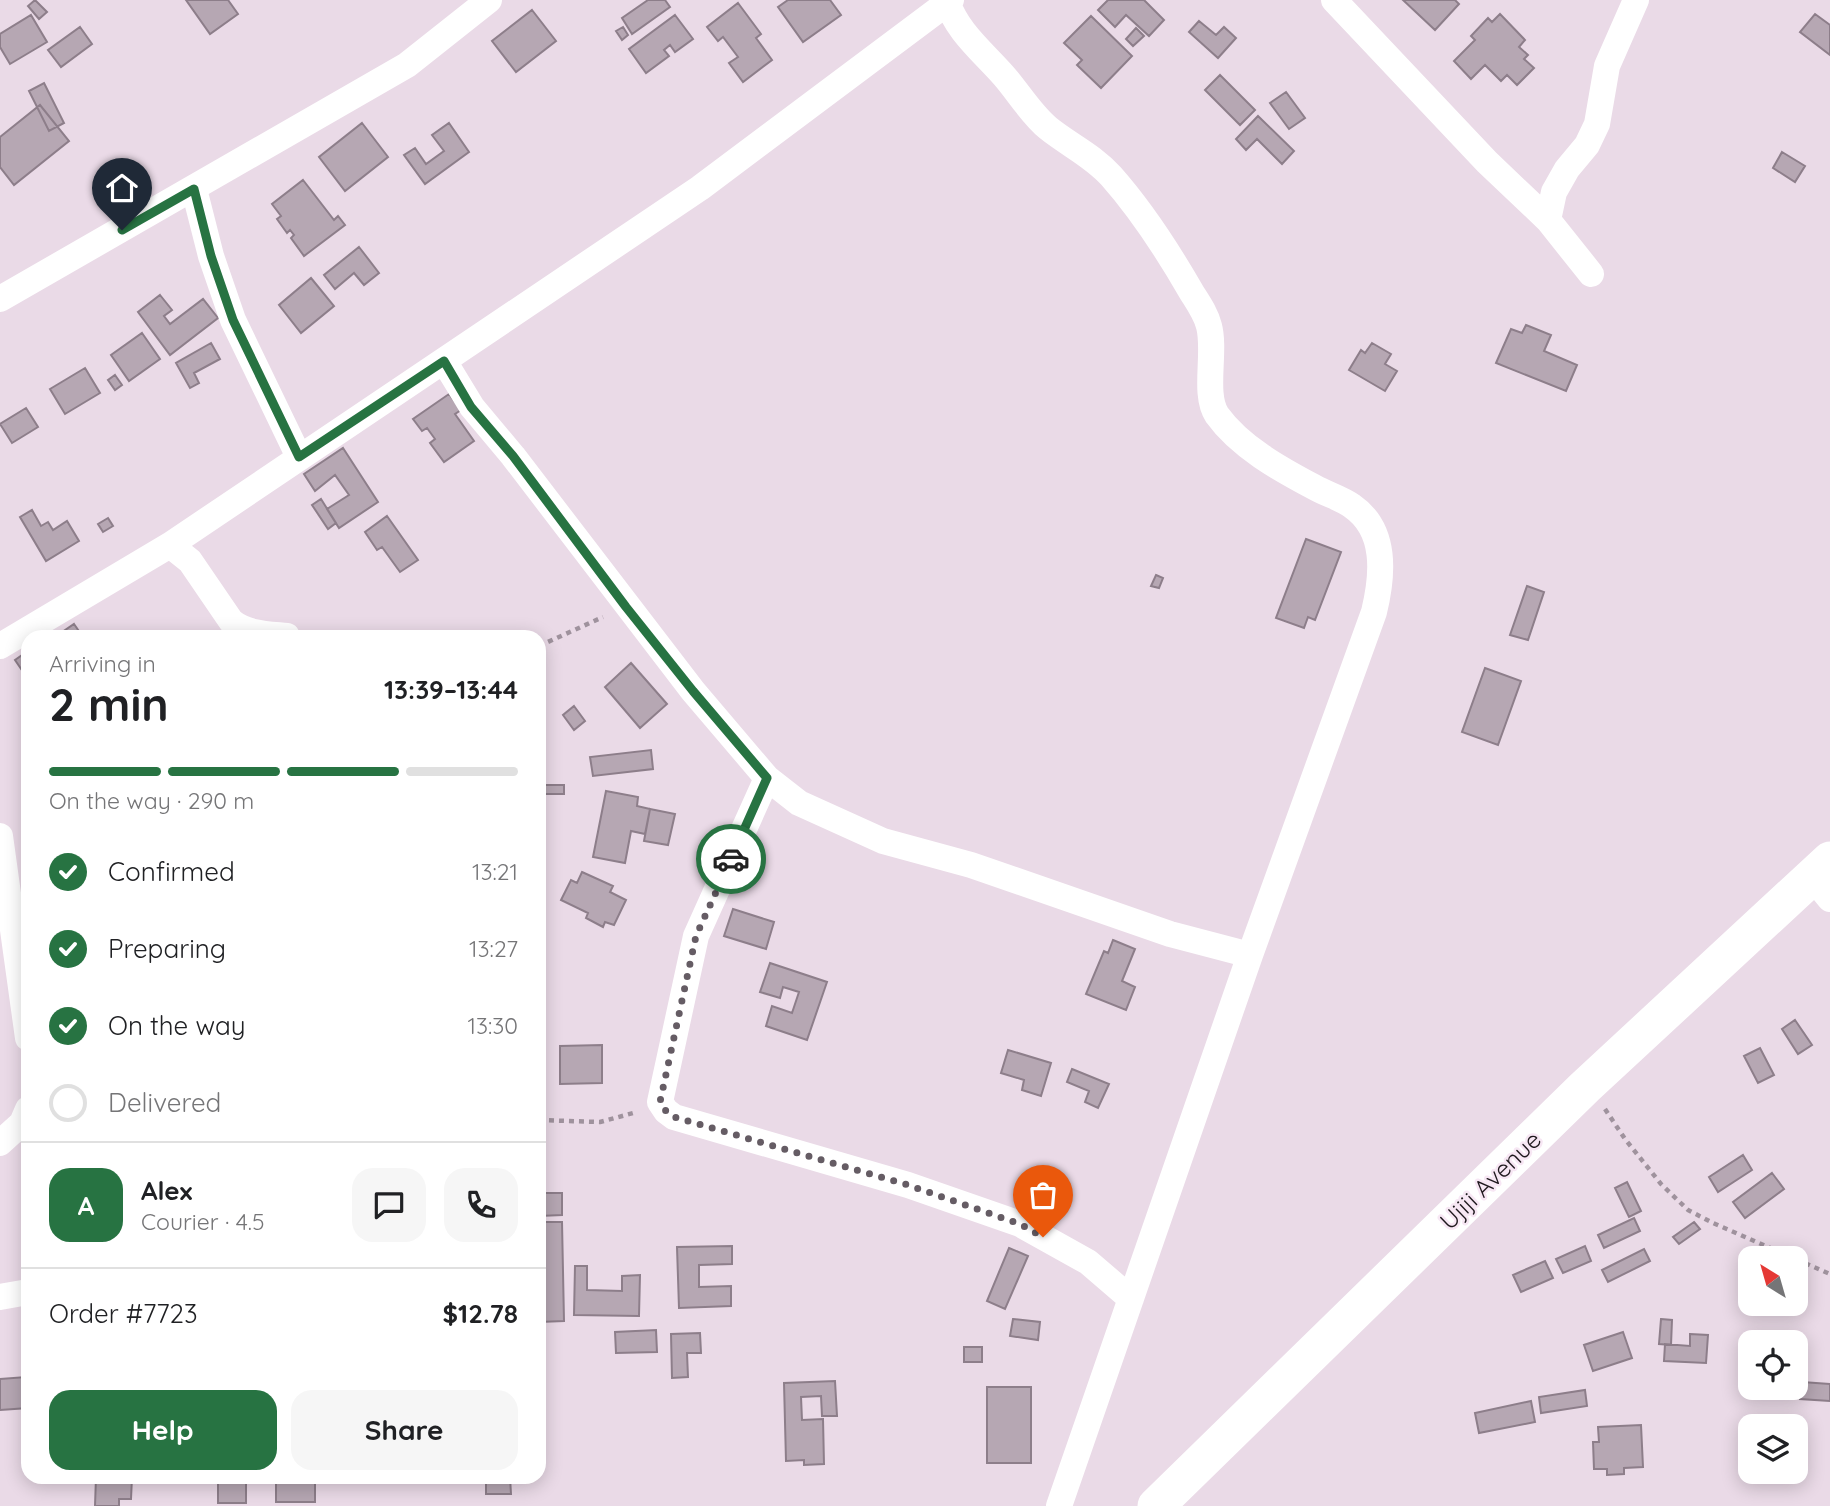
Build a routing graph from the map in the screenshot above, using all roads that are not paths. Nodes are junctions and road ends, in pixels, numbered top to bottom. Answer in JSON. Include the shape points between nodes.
{"nodes":[{"id":1,"x":489,"y":0,"type":"edge"},
{"id":2,"x":1334,"y":0,"type":"edge"},
{"id":3,"x":1636,"y":0,"type":"edge"},
{"id":4,"x":949,"y":1,"type":"edge"},
{"id":5,"x":194,"y":189,"type":"junction"},
{"id":6,"x":1548,"y":220,"type":"junction"},
{"id":7,"x":1591,"y":274,"type":"dead end"},
{"id":8,"x":0,"y":299,"type":"edge"},
{"id":9,"x":444,"y":361,"type":"junction"},
{"id":10,"x":299,"y":457,"type":"junction"},
{"id":11,"x":170,"y":545,"type":"junction"},
{"id":12,"x":27,"y":630,"type":"edge"},
{"id":13,"x":246,"y":630,"type":"edge"},
{"id":14,"x":21,"y":634,"type":"edge"},
{"id":15,"x":0,"y":646,"type":"edge"},
{"id":16,"x":767,"y":778,"type":"junction"},
{"id":17,"x":0,"y":836,"type":"edge"},
{"id":18,"x":1824,"y":879,"type":"edge"},
{"id":19,"x":1251,"y":955,"type":"junction"},
{"id":20,"x":21,"y":988,"type":"edge"},
{"id":21,"x":21,"y":1124,"type":"edge"},
{"id":22,"x":0,"y":1143,"type":"edge"},
{"id":23,"x":1131,"y":1299,"type":"junction"},
{"id":24,"x":1059,"y":1506,"type":"edge"},
{"id":25,"x":1156,"y":1506,"type":"edge"}],
"edges":[{"from":1,"to":5,"type":"street","via":[[407,65]]},
{"from":2,"to":6,"type":"street"},
{"from":3,"to":6,"type":"street","via":[[1607,66],[1597,124],[1554,192]]},
{"from":4,"to":9,"type":"street","via":[[700,188]]},
{"from":4,"to":19,"type":"street","via":[[970,39],[1045,126],[1090,155],[1111,176],[1182,276],[1208,323],[1212,405],[1220,419],[1260,455],[1364,515],[1378,545],[1380,588],[1374,612]]},
{"from":5,"to":8,"type":"street"},
{"from":5,"to":10,"type":"street","via":[[233,320]]},
{"from":6,"to":7,"type":"street"},
{"from":9,"to":10,"type":"street"},
{"from":9,"to":16,"type":"street","via":[[471,407],[693,691]]},
{"from":10,"to":11,"type":"street"},
{"from":11,"to":12,"type":"street"},
{"from":11,"to":13,"type":"street","via":[[190,561],[231,621]]},
{"from":14,"to":15,"type":"street"},
{"from":16,"to":19,"type":"street","via":[[799,803],[883,841],[971,865],[1170,934]]},
{"from":16,"to":23,"type":"street","via":[[696,936],[660,1102],[666,1111],[1020,1224],[1088,1262]]},
{"from":17,"to":20,"type":"street"},
{"from":18,"to":25,"type":"main road","name":"Ujiji Avenue","via":[[1585,1087]]},
{"from":19,"to":23,"type":"street"},
{"from":21,"to":22,"type":"street"},
{"from":23,"to":24,"type":"street"}]}
